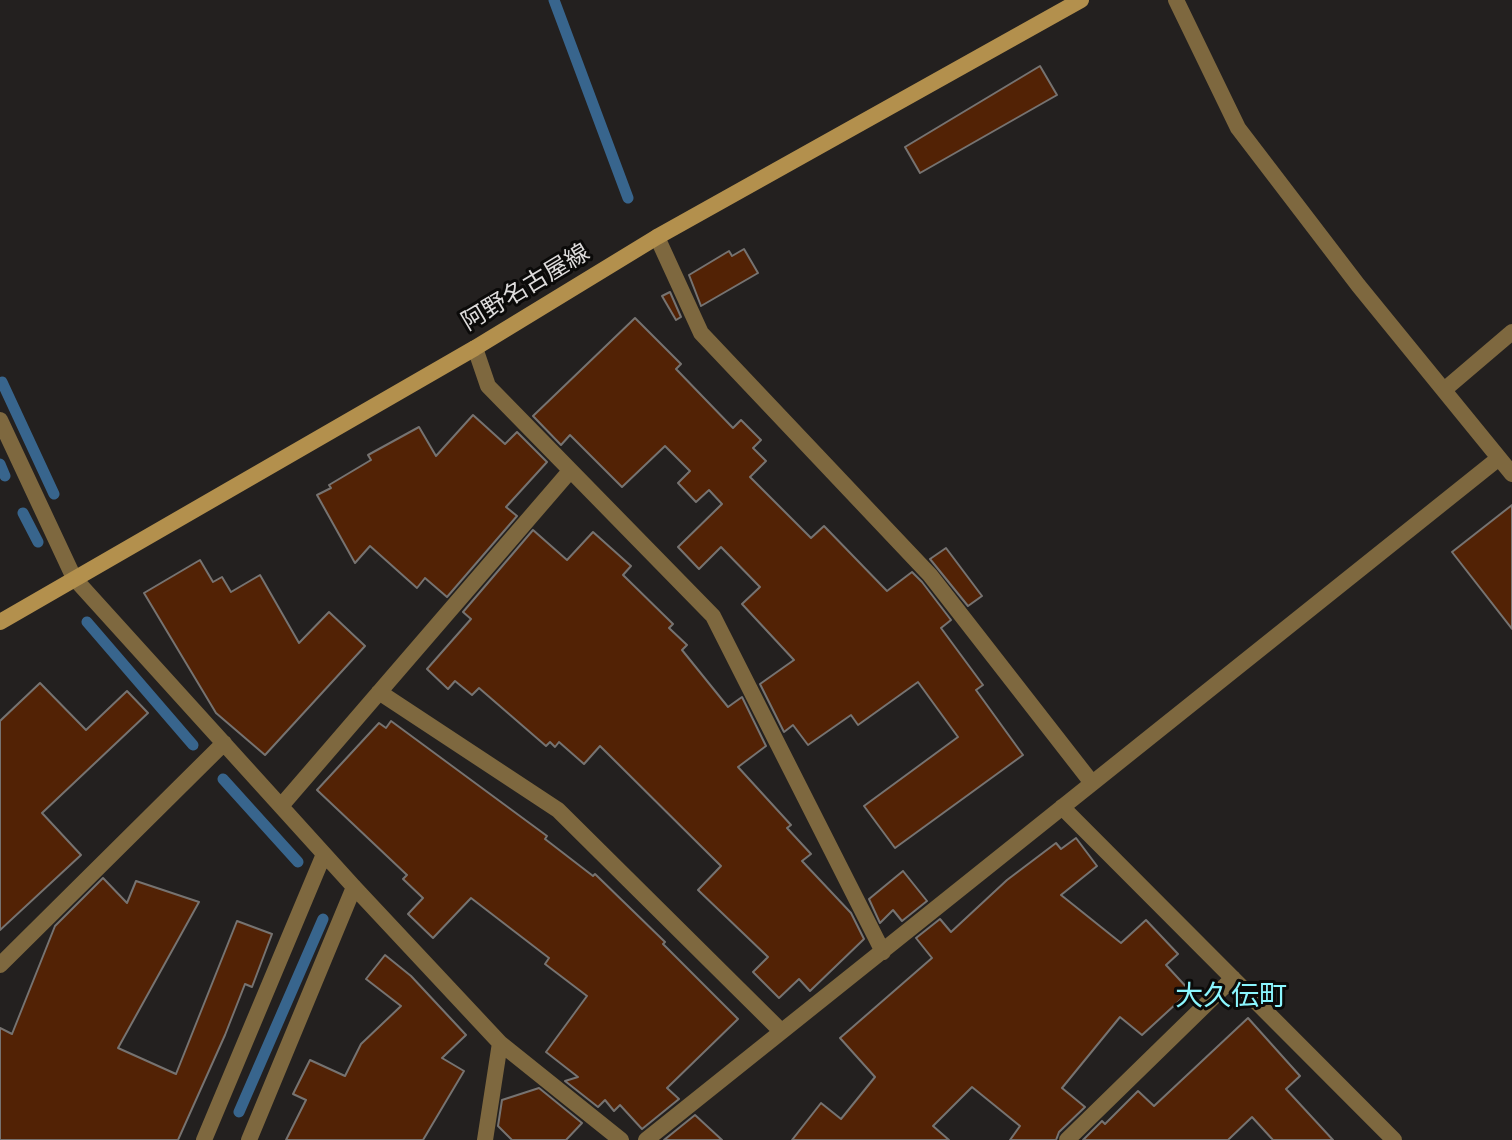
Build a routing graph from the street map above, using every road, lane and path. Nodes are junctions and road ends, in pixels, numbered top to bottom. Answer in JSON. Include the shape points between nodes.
{"nodes":[{"id":1,"x":1081,"y":0,"type":"edge"},
{"id":2,"x":1176,"y":0,"type":"edge"},
{"id":3,"x":657,"y":237,"type":"junction"},
{"id":4,"x":1512,"y":332,"type":"edge"},
{"id":5,"x":475,"y":348,"type":"junction"},
{"id":6,"x":1444,"y":390,"type":"junction"},
{"id":7,"x":0,"y":420,"type":"edge"},
{"id":8,"x":1499,"y":458,"type":"junction"},
{"id":9,"x":570,"y":471,"type":"junction"},
{"id":10,"x":1512,"y":474,"type":"edge"},
{"id":11,"x":74,"y":578,"type":"junction"},
{"id":12,"x":0,"y":622,"type":"edge"},
{"id":13,"x":379,"y":692,"type":"junction"},
{"id":14,"x":224,"y":743,"type":"junction"},
{"id":15,"x":1092,"y":783,"type":"junction"},
{"id":16,"x":281,"y":806,"type":"junction"},
{"id":17,"x":1062,"y":807,"type":"junction"},
{"id":18,"x":324,"y":854,"type":"junction"},
{"id":19,"x":354,"y":887,"type":"junction"},
{"id":20,"x":883,"y":952,"type":"junction"},
{"id":21,"x":0,"y":965,"type":"edge"},
{"id":22,"x":1233,"y":978,"type":"junction"},
{"id":23,"x":781,"y":1031,"type":"junction"},
{"id":24,"x":500,"y":1043,"type":"junction"},
{"id":25,"x":204,"y":1140,"type":"edge"},
{"id":26,"x":249,"y":1140,"type":"edge"},
{"id":27,"x":485,"y":1140,"type":"edge"},
{"id":28,"x":621,"y":1140,"type":"edge"},
{"id":29,"x":646,"y":1140,"type":"edge"},
{"id":30,"x":1067,"y":1140,"type":"edge"},
{"id":31,"x":1394,"y":1140,"type":"edge"}],
"edges":[{"from":1,"to":3,"type":"main road","name":"阿野名古屋線"},
{"from":2,"to":6,"type":"street","via":[[1238,128]]},
{"from":3,"to":5,"type":"main road","name":"阿野名古屋線"},
{"from":3,"to":15,"type":"street","via":[[701,333],[930,575]]},
{"from":4,"to":6,"type":"street"},
{"from":5,"to":9,"type":"street","via":[[488,386]]},
{"from":5,"to":11,"type":"main road","name":"阿野名古屋線"},
{"from":6,"to":8,"type":"street"},
{"from":7,"to":11,"type":"street"},
{"from":8,"to":10,"type":"street"},
{"from":8,"to":15,"type":"street"},
{"from":9,"to":13,"type":"street"},
{"from":9,"to":20,"type":"street","via":[[713,616]]},
{"from":11,"to":12,"type":"main road","name":"阿野名古屋線"},
{"from":11,"to":14,"type":"street"},
{"from":13,"to":16,"type":"street"},
{"from":13,"to":23,"type":"street","via":[[558,810]]},
{"from":14,"to":16,"type":"street"},
{"from":14,"to":21,"type":"street"},
{"from":15,"to":17,"type":"street"},
{"from":16,"to":18,"type":"street"},
{"from":17,"to":20,"type":"street"},
{"from":17,"to":22,"type":"street"},
{"from":18,"to":19,"type":"street"},
{"from":18,"to":25,"type":"street"},
{"from":19,"to":24,"type":"street"},
{"from":19,"to":26,"type":"street"},
{"from":20,"to":23,"type":"street"},
{"from":22,"to":30,"type":"street"},
{"from":22,"to":31,"type":"street"},
{"from":23,"to":29,"type":"street"},
{"from":24,"to":27,"type":"street"},
{"from":24,"to":28,"type":"street"}]}
